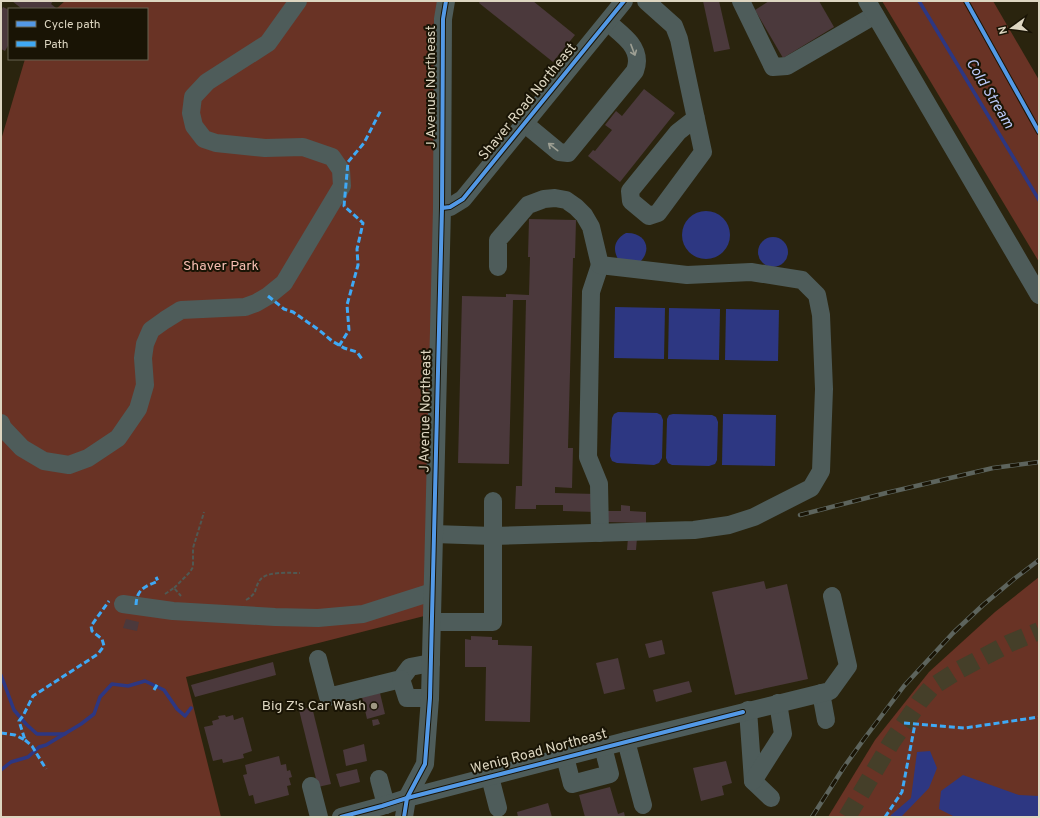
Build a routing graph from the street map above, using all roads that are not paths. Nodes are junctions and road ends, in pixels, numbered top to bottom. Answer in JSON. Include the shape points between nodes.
{"nodes":[{"id":1,"x":298,"y":1,"type":"edge"},
{"id":2,"x":446,"y":1,"type":"edge"},
{"id":3,"x":624,"y":1,"type":"edge"},
{"id":4,"x":646,"y":1,"type":"edge"},
{"id":5,"x":741,"y":1,"type":"edge"},
{"id":6,"x":871,"y":8,"type":"edge"},
{"id":7,"x":608,"y":22,"type":"junction"},
{"id":8,"x":696,"y":118,"type":"junction"},
{"id":9,"x":524,"y":123,"type":"junction"},
{"id":10,"x":442,"y":208,"type":"junction"},
{"id":11,"x":600,"y":265,"type":"junction"},
{"id":12,"x":498,"y":267,"type":"dead end"},
{"id":13,"x":1039,"y":295,"type":"edge"},
{"id":14,"x":1,"y":423,"type":"edge"},
{"id":15,"x":493,"y":501,"type":"dead end"},
{"id":16,"x":600,"y":533,"type":"junction"},
{"id":17,"x":434,"y":534,"type":"junction"},
{"id":18,"x":493,"y":536,"type":"junction"},
{"id":19,"x":432,"y":592,"type":"junction"},
{"id":20,"x":832,"y":596,"type":"dead end"},
{"id":21,"x":123,"y":604,"type":"dead end"},
{"id":22,"x":432,"y":622,"type":"junction"},
{"id":23,"x":318,"y":659,"type":"dead end"},
{"id":24,"x":431,"y":663,"type":"junction"},
{"id":25,"x":401,"y":679,"type":"junction"},
{"id":26,"x":821,"y":693,"type":"junction"},
{"id":27,"x":430,"y":698,"type":"junction"},
{"id":28,"x":778,"y":703,"type":"junction"},
{"id":29,"x":746,"y":711,"type":"junction"},
{"id":30,"x":826,"y":720,"type":"dead end"},
{"id":31,"x":626,"y":741,"type":"junction"},
{"id":32,"x":603,"y":747,"type":"junction"},
{"id":33,"x":565,"y":757,"type":"junction"},
{"id":34,"x":490,"y":777,"type":"junction"},
{"id":35,"x":379,"y":779,"type":"dead end"},
{"id":36,"x":753,"y":781,"type":"junction"},
{"id":37,"x":311,"y":786,"type":"dead end"},
{"id":38,"x":407,"y":798,"type":"junction"},
{"id":39,"x":771,"y":798,"type":"dead end"},
{"id":40,"x":386,"y":805,"type":"junction"},
{"id":41,"x":643,"y":805,"type":"dead end"},
{"id":42,"x":498,"y":808,"type":"dead end"},
{"id":43,"x":319,"y":817,"type":"edge"},
{"id":44,"x":341,"y":817,"type":"edge"},
{"id":45,"x":404,"y":817,"type":"edge"}],
"edges":[{"from":1,"to":14,"type":"street","via":[[268,43],[207,82],[193,97],[191,113],[194,126],[210,141],[265,148],[303,148],[332,157],[341,170],[342,186],[284,283],[268,296],[245,307],[181,310],[151,330],[145,344],[145,385],[138,409],[118,438],[88,458],[69,465],[44,461],[22,448]]},
{"from":2,"to":10,"type":"street","name":"J Avenue Northeast","via":[[442,19]]},
{"from":3,"to":7,"type":"street","name":"Shaver Road Northeast"},
{"from":4,"to":8,"type":"street","via":[[674,26]]},
{"from":5,"to":6,"type":"street","via":[[773,67],[787,66]]},
{"from":6,"to":13,"type":"street"},
{"from":7,"to":9,"type":"street","name":"Shaver Road Northeast"},
{"from":7,"to":9,"type":"street","one_way":true,"via":[[634,47],[637,61],[635,71],[568,153],[559,152]]},
{"from":8,"to":8,"type":"street","via":[[703,152],[658,213],[649,216],[631,201],[630,191],[678,132]]},
{"from":9,"to":10,"type":"street","name":"Shaver Road Northeast","via":[[463,199],[450,207]]},
{"from":10,"to":17,"type":"street","name":"J Avenue Northeast"},
{"from":11,"to":12,"type":"street","via":[[591,227],[584,215],[566,200],[555,198],[528,205],[498,240]]},
{"from":11,"to":16,"type":"street","via":[[591,292],[588,458],[599,484]]},
{"from":11,"to":16,"type":"street","via":[[687,275],[751,272],[802,280],[817,295],[821,315],[824,389],[821,471],[811,488],[754,517],[729,525],[694,530]]},
{"from":15,"to":18,"type":"street"},
{"from":16,"to":18,"type":"street"},
{"from":17,"to":18,"type":"street"},
{"from":17,"to":19,"type":"street","name":"J Avenue Northeast"},
{"from":18,"to":22,"type":"street","via":[[493,622]]},
{"from":19,"to":21,"type":"street","via":[[363,614],[318,618],[173,611]]},
{"from":19,"to":22,"type":"street","name":"J Avenue Northeast"},
{"from":20,"to":26,"type":"street","via":[[848,666],[830,691]]},
{"from":22,"to":24,"type":"street","name":"J Avenue Northeast"},
{"from":23,"to":25,"type":"street","via":[[328,697]]},
{"from":24,"to":25,"type":"street","via":[[410,667]]},
{"from":24,"to":27,"type":"street","name":"J Avenue Northeast"},
{"from":25,"to":27,"type":"street","via":[[407,698]]},
{"from":26,"to":28,"type":"street","name":"Wenig Road Northeast"},
{"from":26,"to":30,"type":"street"},
{"from":27,"to":38,"type":"street","name":"J Avenue Northeast","via":[[426,764]]},
{"from":28,"to":29,"type":"street","name":"Wenig Road Northeast"},
{"from":28,"to":36,"type":"street","via":[[784,734]]},
{"from":29,"to":31,"type":"street","name":"Wenig Road Northeast","via":[[698,731]]},
{"from":29,"to":36,"type":"street"},
{"from":31,"to":32,"type":"street","name":"Wenig Road Northeast"},
{"from":31,"to":41,"type":"street"},
{"from":32,"to":33,"type":"street","name":"Wenig Road Northeast"},
{"from":32,"to":33,"type":"street","via":[[610,774],[580,782],[572,784]]},
{"from":33,"to":34,"type":"street","name":"Wenig Road Northeast"},
{"from":34,"to":38,"type":"street","name":"Wenig Road Northeast"},
{"from":34,"to":42,"type":"street"},
{"from":35,"to":40,"type":"street"},
{"from":36,"to":39,"type":"street"},
{"from":37,"to":43,"type":"street"},
{"from":38,"to":40,"type":"street","name":"Wenig Road Northeast"},
{"from":38,"to":45,"type":"street","name":"J Avenue Northeast"},
{"from":40,"to":44,"type":"street","name":"Wenig Road Northeast"}]}
